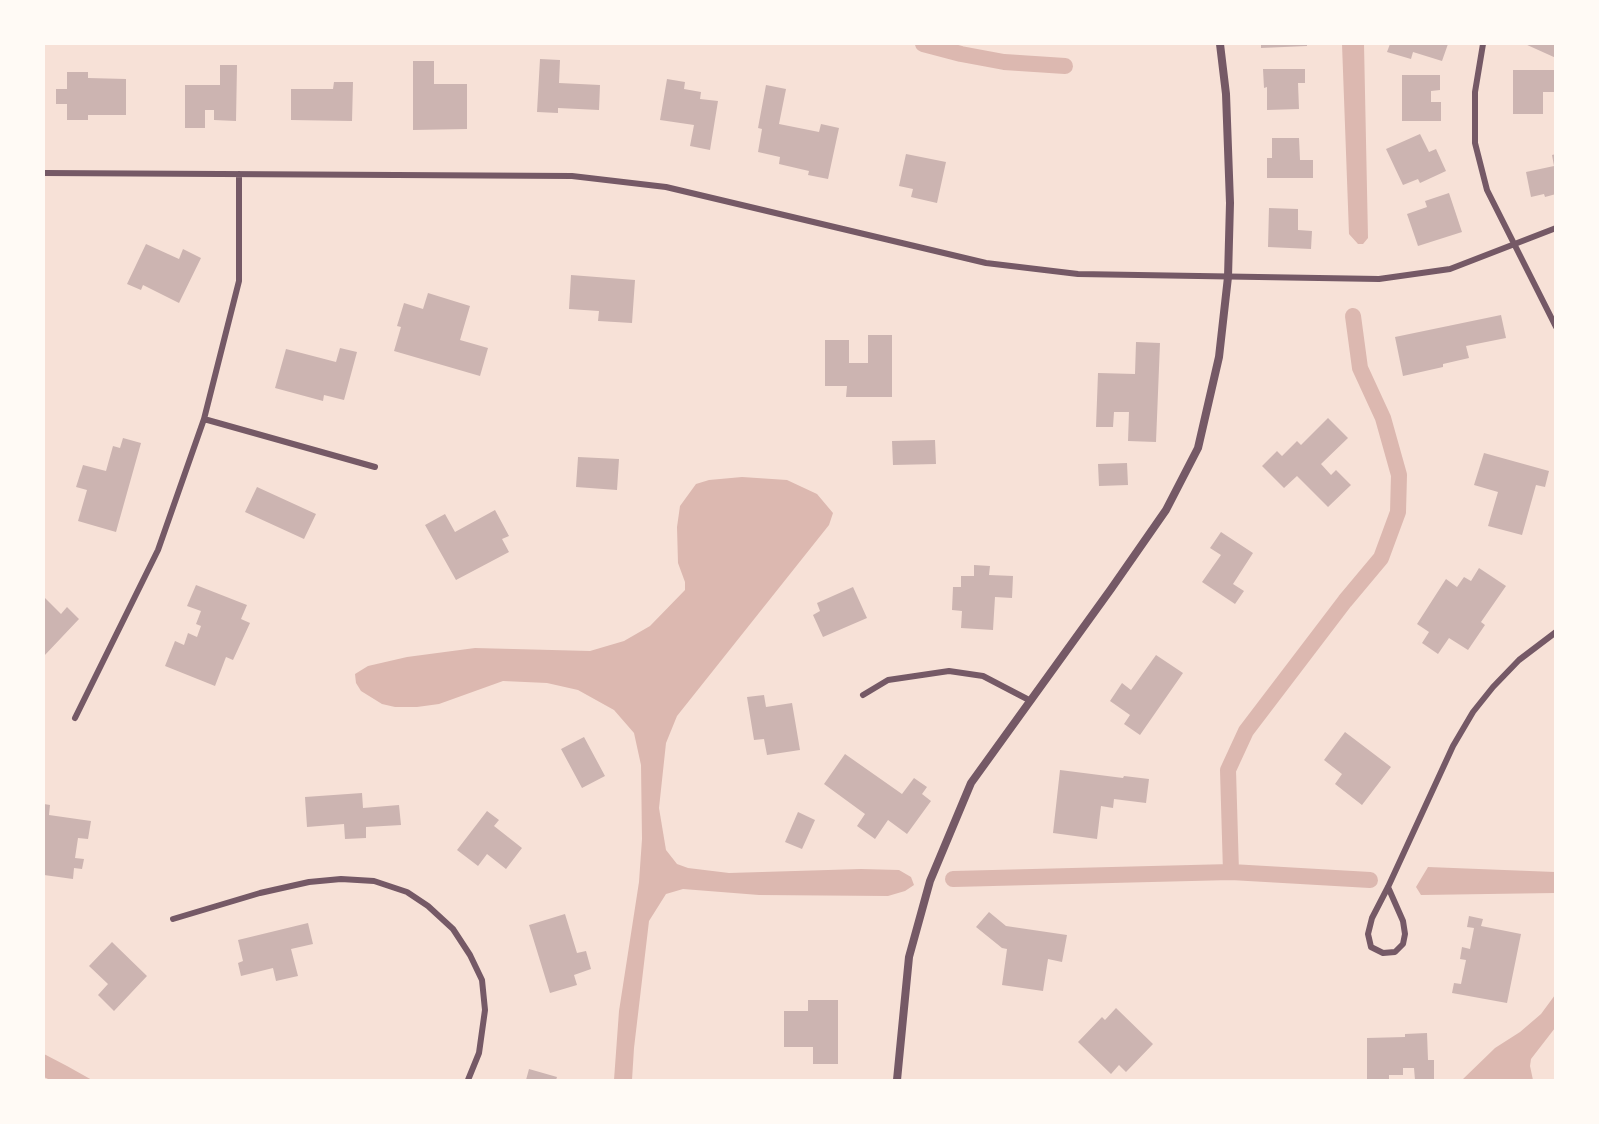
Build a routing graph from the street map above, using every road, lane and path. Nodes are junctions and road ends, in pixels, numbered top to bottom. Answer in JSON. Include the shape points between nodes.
{"nodes":[{"id":1,"x":1220,"y":44,"type":"edge"},
{"id":2,"x":1483,"y":44,"type":"edge"},
{"id":3,"x":44,"y":173,"type":"edge"},
{"id":4,"x":239,"y":174,"type":"junction"},
{"id":5,"x":1556,"y":228,"type":"edge"},
{"id":6,"x":1513,"y":245,"type":"junction"},
{"id":7,"x":1228,"y":277,"type":"junction"},
{"id":8,"x":1556,"y":327,"type":"edge"},
{"id":9,"x":204,"y":419,"type":"junction"},
{"id":10,"x":375,"y":467,"type":"dead end"},
{"id":11,"x":1556,"y":632,"type":"edge"},
{"id":12,"x":863,"y":695,"type":"dead end"},
{"id":13,"x":1029,"y":700,"type":"junction"},
{"id":14,"x":75,"y":718,"type":"dead end"},
{"id":15,"x":1388,"y":888,"type":"junction"},
{"id":16,"x":173,"y":919,"type":"dead end"},
{"id":17,"x":468,"y":1080,"type":"edge"},
{"id":18,"x":897,"y":1080,"type":"edge"}],
"edges":[{"from":1,"to":7,"type":"street","via":[[1230,203]]},
{"from":2,"to":6,"type":"street","via":[[1474,92],[1475,143],[1486,190]]},
{"from":3,"to":4,"type":"street"},
{"from":4,"to":7,"type":"street","via":[[572,176],[666,187],[986,263],[1078,274]]},
{"from":4,"to":9,"type":"street","via":[[240,281]]},
{"from":5,"to":6,"type":"street"},
{"from":6,"to":7,"type":"street","via":[[1450,269],[1379,279]]},
{"from":6,"to":8,"type":"street"},
{"from":7,"to":13,"type":"street","via":[[1219,357],[1198,448],[1166,510]]},
{"from":9,"to":10,"type":"street"},
{"from":9,"to":14,"type":"street","via":[[158,550]]},
{"from":11,"to":15,"type":"street","via":[[1519,660],[1473,712],[1453,746]]},
{"from":12,"to":13,"type":"street","via":[[888,680],[949,671],[982,676]]},
{"from":13,"to":18,"type":"street","via":[[971,783],[930,881],[909,957]]},
{"from":15,"to":15,"type":"street","via":[[1368,934],[1371,947],[1383,953],[1395,952],[1403,944],[1405,934]]},
{"from":16,"to":17,"type":"street","via":[[309,882],[374,881],[407,892],[453,929],[482,981],[485,1010],[478,1053]]}]}
